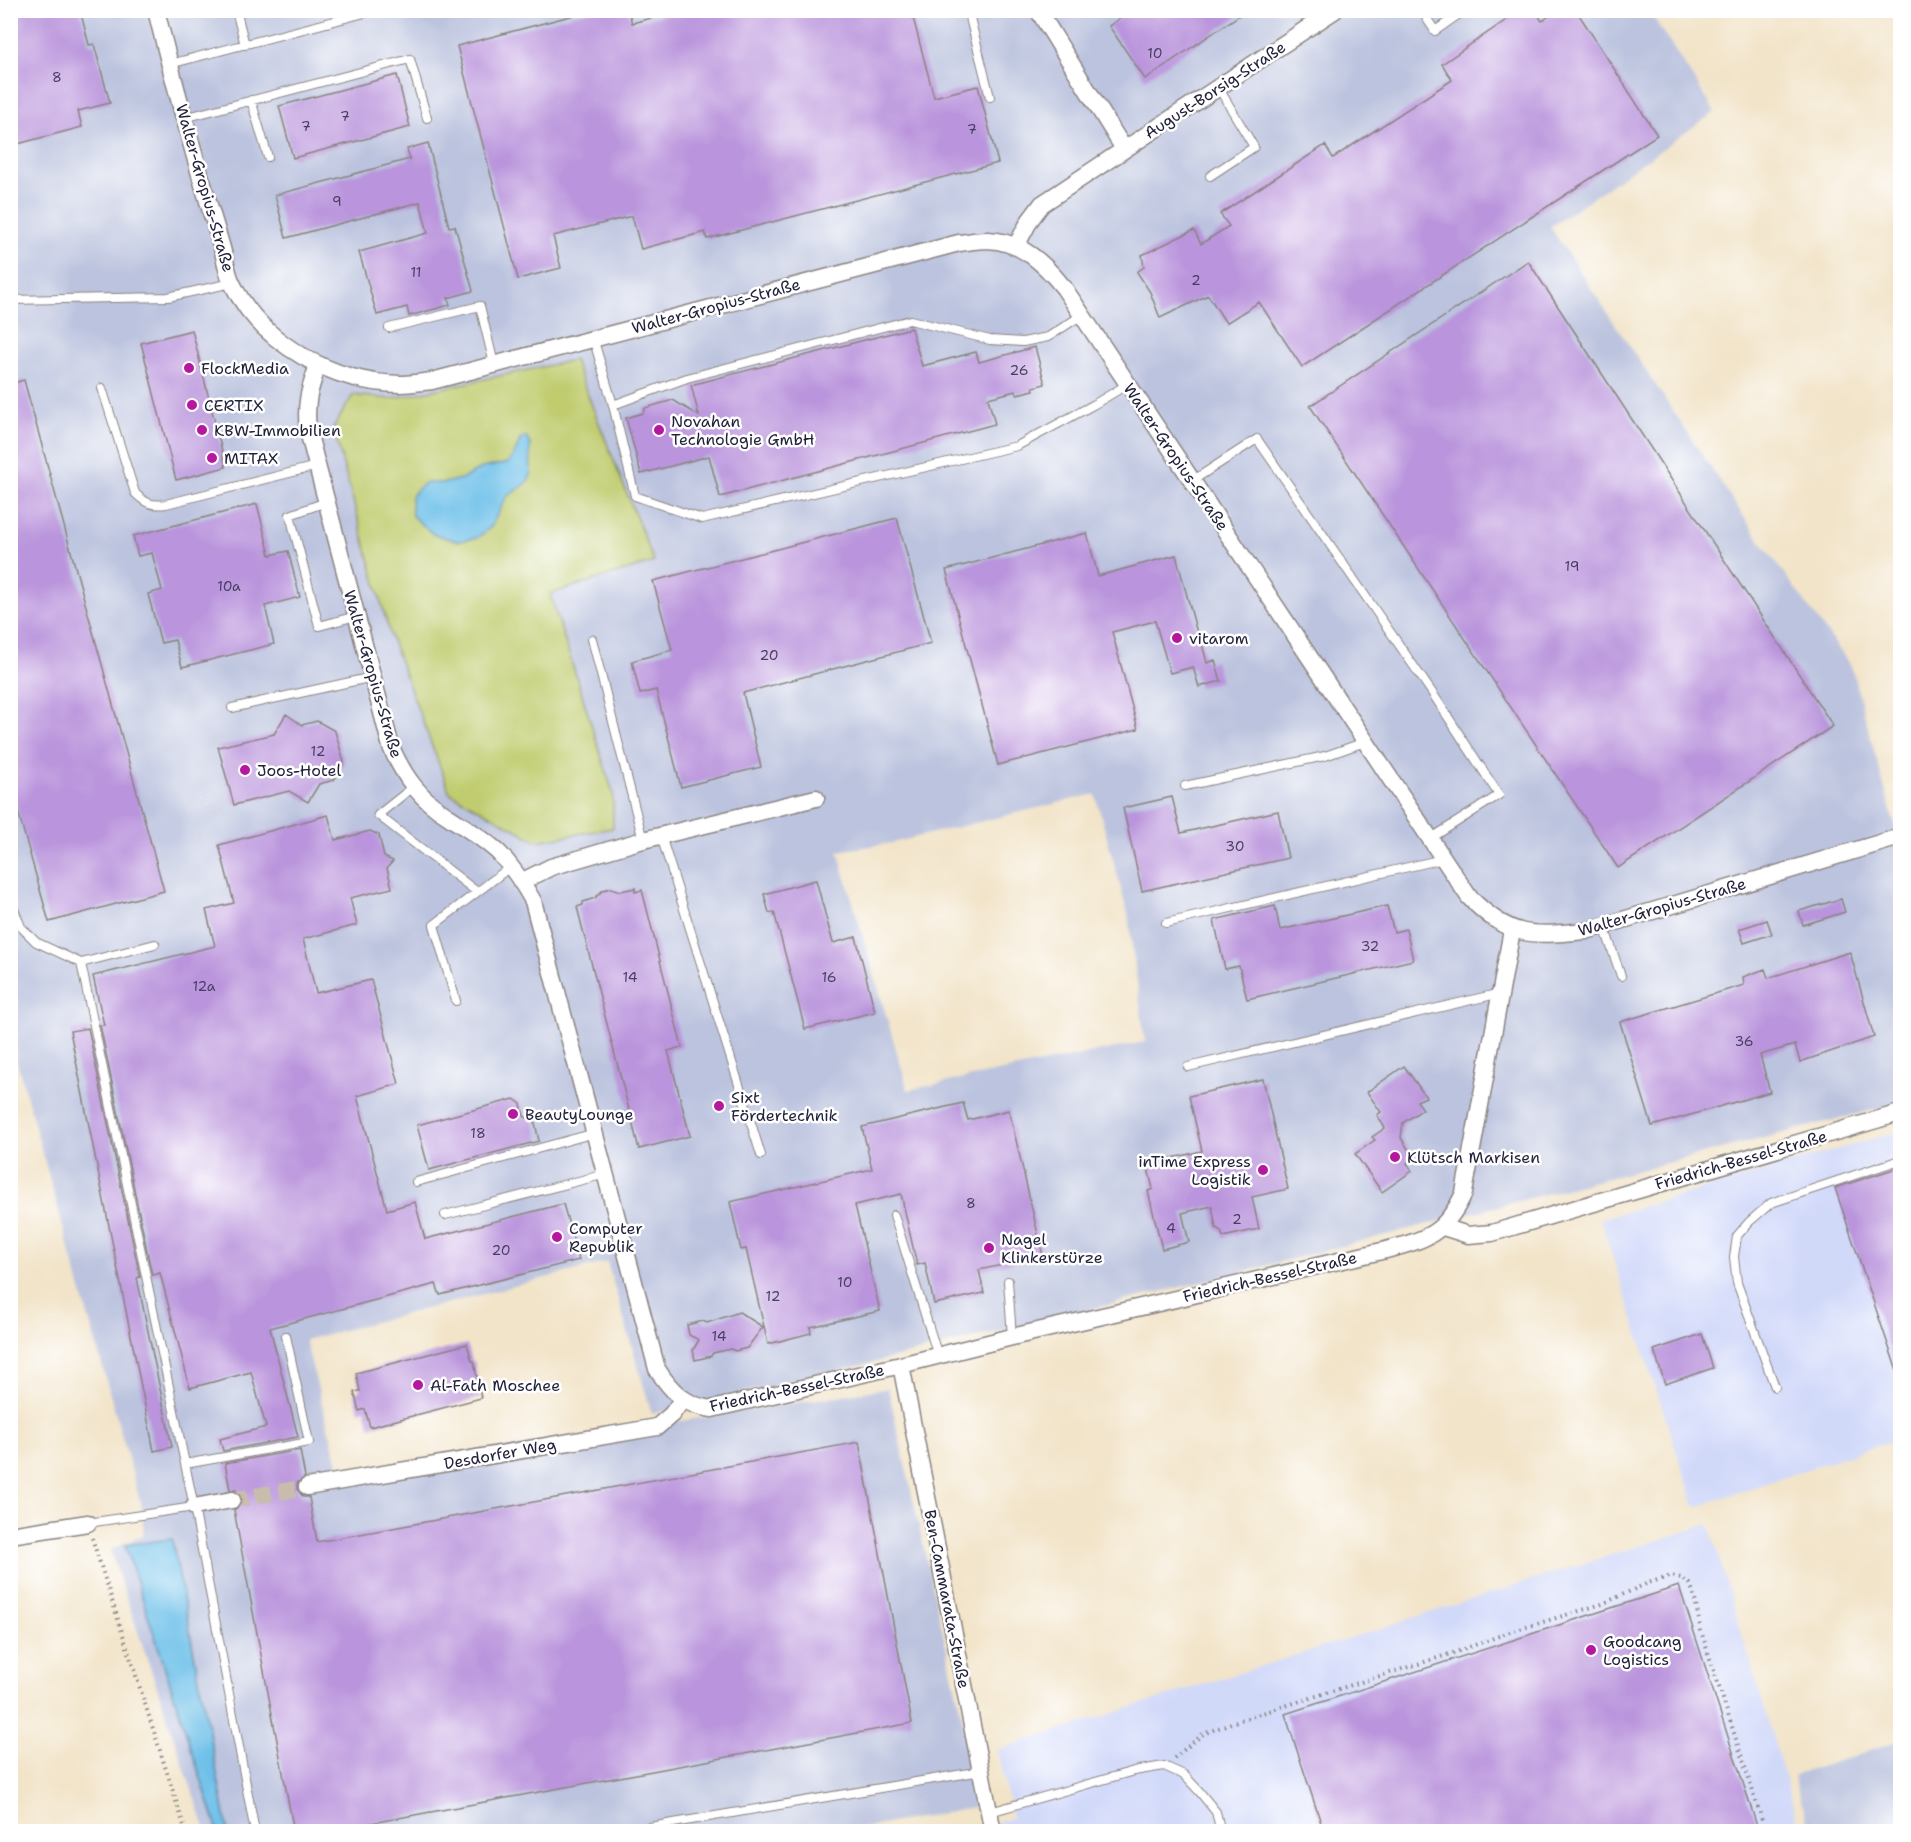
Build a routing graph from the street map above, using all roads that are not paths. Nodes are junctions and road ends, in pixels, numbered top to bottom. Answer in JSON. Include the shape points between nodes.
{"nodes":[{"id":1,"x":156,"y":10,"type":"edge"},
{"id":2,"x":236,"y":10,"type":"edge"},
{"id":3,"x":376,"y":10,"type":"edge"},
{"id":4,"x":968,"y":10,"type":"edge"},
{"id":5,"x":1038,"y":10,"type":"edge"},
{"id":6,"x":1335,"y":10,"type":"edge"},
{"id":7,"x":1421,"y":10,"type":"edge"},
{"id":8,"x":1465,"y":10,"type":"edge"},
{"id":9,"x":245,"y":45,"type":"junction"},
{"id":10,"x":170,"y":64,"type":"junction"},
{"id":11,"x":1218,"y":87,"type":"junction"},
{"id":12,"x":990,"y":97,"type":"dead end"},
{"id":13,"x":250,"y":100,"type":"junction"},
{"id":14,"x":184,"y":118,"type":"junction"},
{"id":15,"x":426,"y":118,"type":"dead end"},
{"id":16,"x":1124,"y":149,"type":"junction"},
{"id":17,"x":268,"y":157,"type":"dead end"},
{"id":18,"x":1210,"y":176,"type":"dead end"},
{"id":19,"x":1016,"y":246,"type":"junction"},
{"id":20,"x":232,"y":283,"type":"junction"},
{"id":21,"x":10,"y":300,"type":"edge"},
{"id":22,"x":1082,"y":315,"type":"junction"},
{"id":23,"x":389,"y":328,"type":"dead end"},
{"id":24,"x":593,"y":338,"type":"junction"},
{"id":25,"x":494,"y":364,"type":"junction"},
{"id":26,"x":318,"y":365,"type":"junction"},
{"id":27,"x":1128,"y":384,"type":"junction"},
{"id":28,"x":102,"y":388,"type":"dead end"},
{"id":29,"x":613,"y":405,"type":"junction"},
{"id":30,"x":317,"y":466,"type":"junction"},
{"id":31,"x":1192,"y":481,"type":"junction"},
{"id":32,"x":326,"y":502,"type":"junction"},
{"id":33,"x":356,"y":616,"type":"junction"},
{"id":34,"x":592,"y":639,"type":"dead end"},
{"id":35,"x":373,"y":677,"type":"junction"},
{"id":36,"x":232,"y":708,"type":"dead end"},
{"id":37,"x":1365,"y":742,"type":"junction"},
{"id":38,"x":1185,"y":786,"type":"dead end"},
{"id":39,"x":413,"y":787,"type":"junction"},
{"id":40,"x":816,"y":798,"type":"dead end"},
{"id":41,"x":661,"y":836,"type":"junction"},
{"id":42,"x":1900,"y":837,"type":"edge"},
{"id":43,"x":1430,"y":839,"type":"junction"},
{"id":44,"x":644,"y":840,"type":"junction"},
{"id":45,"x":1443,"y":859,"type":"junction"},
{"id":46,"x":510,"y":867,"type":"junction"},
{"id":47,"x":521,"y":882,"type":"junction"},
{"id":48,"x":477,"y":892,"type":"junction"},
{"id":49,"x":10,"y":899,"type":"edge"},
{"id":50,"x":1166,"y":923,"type":"dead end"},
{"id":51,"x":1604,"y":926,"type":"junction"},
{"id":52,"x":1512,"y":930,"type":"junction"},
{"id":53,"x":155,"y":944,"type":"dead end"},
{"id":54,"x":81,"y":963,"type":"junction"},
{"id":55,"x":1621,"y":976,"type":"dead end"},
{"id":56,"x":1501,"y":993,"type":"junction"},
{"id":57,"x":456,"y":1001,"type":"dead end"},
{"id":58,"x":1188,"y":1067,"type":"dead end"},
{"id":59,"x":1900,"y":1113,"type":"edge"},
{"id":60,"x":595,"y":1133,"type":"junction"},
{"id":61,"x":760,"y":1155,"type":"dead end"},
{"id":62,"x":1900,"y":1160,"type":"edge"},
{"id":63,"x":606,"y":1174,"type":"junction"},
{"id":64,"x":416,"y":1182,"type":"dead end"},
{"id":65,"x":445,"y":1215,"type":"dead end"},
{"id":66,"x":894,"y":1215,"type":"dead end"},
{"id":67,"x":1443,"y":1227,"type":"junction"},
{"id":68,"x":1008,"y":1281,"type":"dead end"},
{"id":69,"x":286,"y":1336,"type":"dead end"},
{"id":70,"x":1012,"y":1337,"type":"junction"},
{"id":71,"x":938,"y":1356,"type":"junction"},
{"id":72,"x":901,"y":1365,"type":"junction"},
{"id":73,"x":1775,"y":1387,"type":"dead end"},
{"id":74,"x":682,"y":1400,"type":"junction"},
{"id":75,"x":185,"y":1464,"type":"junction"},
{"id":76,"x":307,"y":1487,"type":"tunnel mouth"},
{"id":77,"x":232,"y":1500,"type":"tunnel mouth"},
{"id":78,"x":195,"y":1507,"type":"junction"},
{"id":79,"x":88,"y":1523,"type":"joint"},
{"id":80,"x":10,"y":1534,"type":"edge"},
{"id":81,"x":981,"y":1771,"type":"junction"},
{"id":82,"x":990,"y":1812,"type":"junction"},
{"id":83,"x":255,"y":1832,"type":"edge"},
{"id":84,"x":620,"y":1832,"type":"edge"},
{"id":85,"x":993,"y":1832,"type":"edge"},
{"id":86,"x":1221,"y":1832,"type":"edge"}],
"edges":[{"from":1,"to":10,"type":"street","name":"Walter-Gropius-Straße"},
{"from":2,"to":9,"type":"lane"},
{"from":3,"to":9,"type":"lane"},
{"from":4,"to":12,"type":"lane"},
{"from":5,"to":16,"type":"street"},
{"from":6,"to":11,"type":"street","name":"August-Borsig-Straße"},
{"from":7,"to":8,"type":"lane","via":[[1435,31]]},
{"from":9,"to":10,"type":"lane"},
{"from":10,"to":14,"type":"street","name":"Walter-Gropius-Straße"},
{"from":11,"to":16,"type":"street","name":"August-Borsig-Straße"},
{"from":11,"to":18,"type":"lane","via":[[1254,147]]},
{"from":13,"to":14,"type":"lane"},
{"from":13,"to":15,"type":"lane","via":[[410,59]]},
{"from":13,"to":17,"type":"lane"},
{"from":14,"to":20,"type":"street","name":"Walter-Gropius-Straße"},
{"from":16,"to":19,"type":"street","name":"August-Borsig-Straße","via":[[1042,204]]},
{"from":19,"to":22,"type":"street","name":"Walter-Gropius-Straße","via":[[1044,264]]},
{"from":19,"to":24,"type":"street","name":"Walter-Gropius-Straße","via":[[988,240],[958,243]]},
{"from":20,"to":21,"type":"lane","via":[[168,297]]},
{"from":20,"to":26,"type":"street","name":"Walter-Gropius-Straße","via":[[248,309],[271,334]]},
{"from":22,"to":27,"type":"street","name":"Walter-Gropius-Straße"},
{"from":22,"to":29,"type":"lane","via":[[1048,337],[1023,342],[990,340],[910,320],[687,378]]},
{"from":23,"to":25,"type":"lane","via":[[480,306]]},
{"from":24,"to":25,"type":"street","name":"Walter-Gropius-Straße"},
{"from":24,"to":29,"type":"lane"},
{"from":25,"to":26,"type":"street","name":"Walter-Gropius-Straße","via":[[432,381],[401,384],[371,381]]},
{"from":26,"to":30,"type":"street","name":"Walter-Gropius-Straße","via":[[306,409]]},
{"from":27,"to":29,"type":"lane","via":[[1017,446],[702,519],[635,496]]},
{"from":27,"to":31,"type":"street","name":"Walter-Gropius-Straße"},
{"from":28,"to":30,"type":"lane","via":[[135,493],[144,502],[166,504]]},
{"from":30,"to":32,"type":"street","name":"Walter-Gropius-Straße"},
{"from":31,"to":37,"type":"street","name":"Walter-Gropius-Straße"},
{"from":31,"to":43,"type":"lane","via":[[1257,439],[1433,694],[1499,795]]},
{"from":32,"to":33,"type":"street","name":"Walter-Gropius-Straße"},
{"from":32,"to":33,"type":"lane","via":[[290,515],[319,626]]},
{"from":33,"to":35,"type":"street","name":"Walter-Gropius-Straße"},
{"from":34,"to":44,"type":"lane"},
{"from":35,"to":36,"type":"lane"},
{"from":35,"to":39,"type":"street","name":"Walter-Gropius-Straße","via":[[391,747]]},
{"from":37,"to":38,"type":"lane","via":[[1325,756]]},
{"from":37,"to":43,"type":"street","name":"Walter-Gropius-Straße"},
{"from":39,"to":46,"type":"street","name":"Walter-Gropius-Straße","via":[[431,805],[473,832]]},
{"from":39,"to":48,"type":"lane","via":[[378,815]]},
{"from":40,"to":41,"type":"street"},
{"from":41,"to":44,"type":"street"},
{"from":41,"to":61,"type":"lane"},
{"from":42,"to":51,"type":"street","name":"Walter-Gropius-Straße"},
{"from":43,"to":45,"type":"street","name":"Walter-Gropius-Straße"},
{"from":44,"to":47,"type":"street","via":[[551,867]]},
{"from":45,"to":50,"type":"lane"},
{"from":45,"to":52,"type":"street","name":"Walter-Gropius-Straße","via":[[1484,913]]},
{"from":46,"to":47,"type":"street","name":"Walter-Gropius-Straße"},
{"from":46,"to":48,"type":"lane"},
{"from":47,"to":60,"type":"street","via":[[535,910]]},
{"from":48,"to":57,"type":"lane","via":[[434,925]]},
{"from":49,"to":54,"type":"lane","via":[[21,927],[36,942]]},
{"from":51,"to":52,"type":"street","name":"Walter-Gropius-Straße","via":[[1546,935]]},
{"from":51,"to":55,"type":"lane"},
{"from":52,"to":56,"type":"street","name":"Friedrich-Bessel-Straße"},
{"from":53,"to":54,"type":"lane"},
{"from":54,"to":75,"type":"lane"},
{"from":56,"to":58,"type":"lane"},
{"from":56,"to":67,"type":"street","name":"Friedrich-Bessel-Straße","via":[[1464,1193]]},
{"from":59,"to":67,"type":"street","name":"Friedrich-Bessel-Straße","via":[[1492,1233],[1468,1235]]},
{"from":60,"to":63,"type":"street"},
{"from":60,"to":64,"type":"lane"},
{"from":62,"to":73,"type":"lane","via":[[1771,1203],[1737,1236],[1737,1283]]},
{"from":63,"to":65,"type":"lane"},
{"from":63,"to":74,"type":"street","via":[[657,1369]]},
{"from":66,"to":71,"type":"lane"},
{"from":67,"to":70,"type":"street","name":"Friedrich-Bessel-Straße","via":[[1413,1243],[1386,1250]]},
{"from":68,"to":70,"type":"lane"},
{"from":69,"to":75,"type":"lane","via":[[309,1442]]},
{"from":70,"to":71,"type":"street","name":"Friedrich-Bessel-Straße"},
{"from":71,"to":72,"type":"street","name":"Friedrich-Bessel-Straße"},
{"from":72,"to":74,"type":"street","name":"Friedrich-Bessel-Straße","via":[[712,1409]]},
{"from":72,"to":81,"type":"street","name":"Ben-Cammarata-Straße"},
{"from":74,"to":76,"type":"street","name":"Desdorfer Weg","via":[[657,1427]]},
{"from":75,"to":78,"type":"lane"},
{"from":77,"to":78,"type":"street"},
{"from":78,"to":79,"type":"lane"},
{"from":78,"to":83,"type":"lane"},
{"from":79,"to":80,"type":"street"},
{"from":81,"to":82,"type":"street","name":"Ben-Cammarata-Straße"},
{"from":81,"to":84,"type":"lane"},
{"from":82,"to":85,"type":"street","name":"Ben-Cammarata-Straße"},
{"from":82,"to":86,"type":"lane","via":[[1164,1766],[1184,1775],[1199,1791],[1216,1812]]}]}
